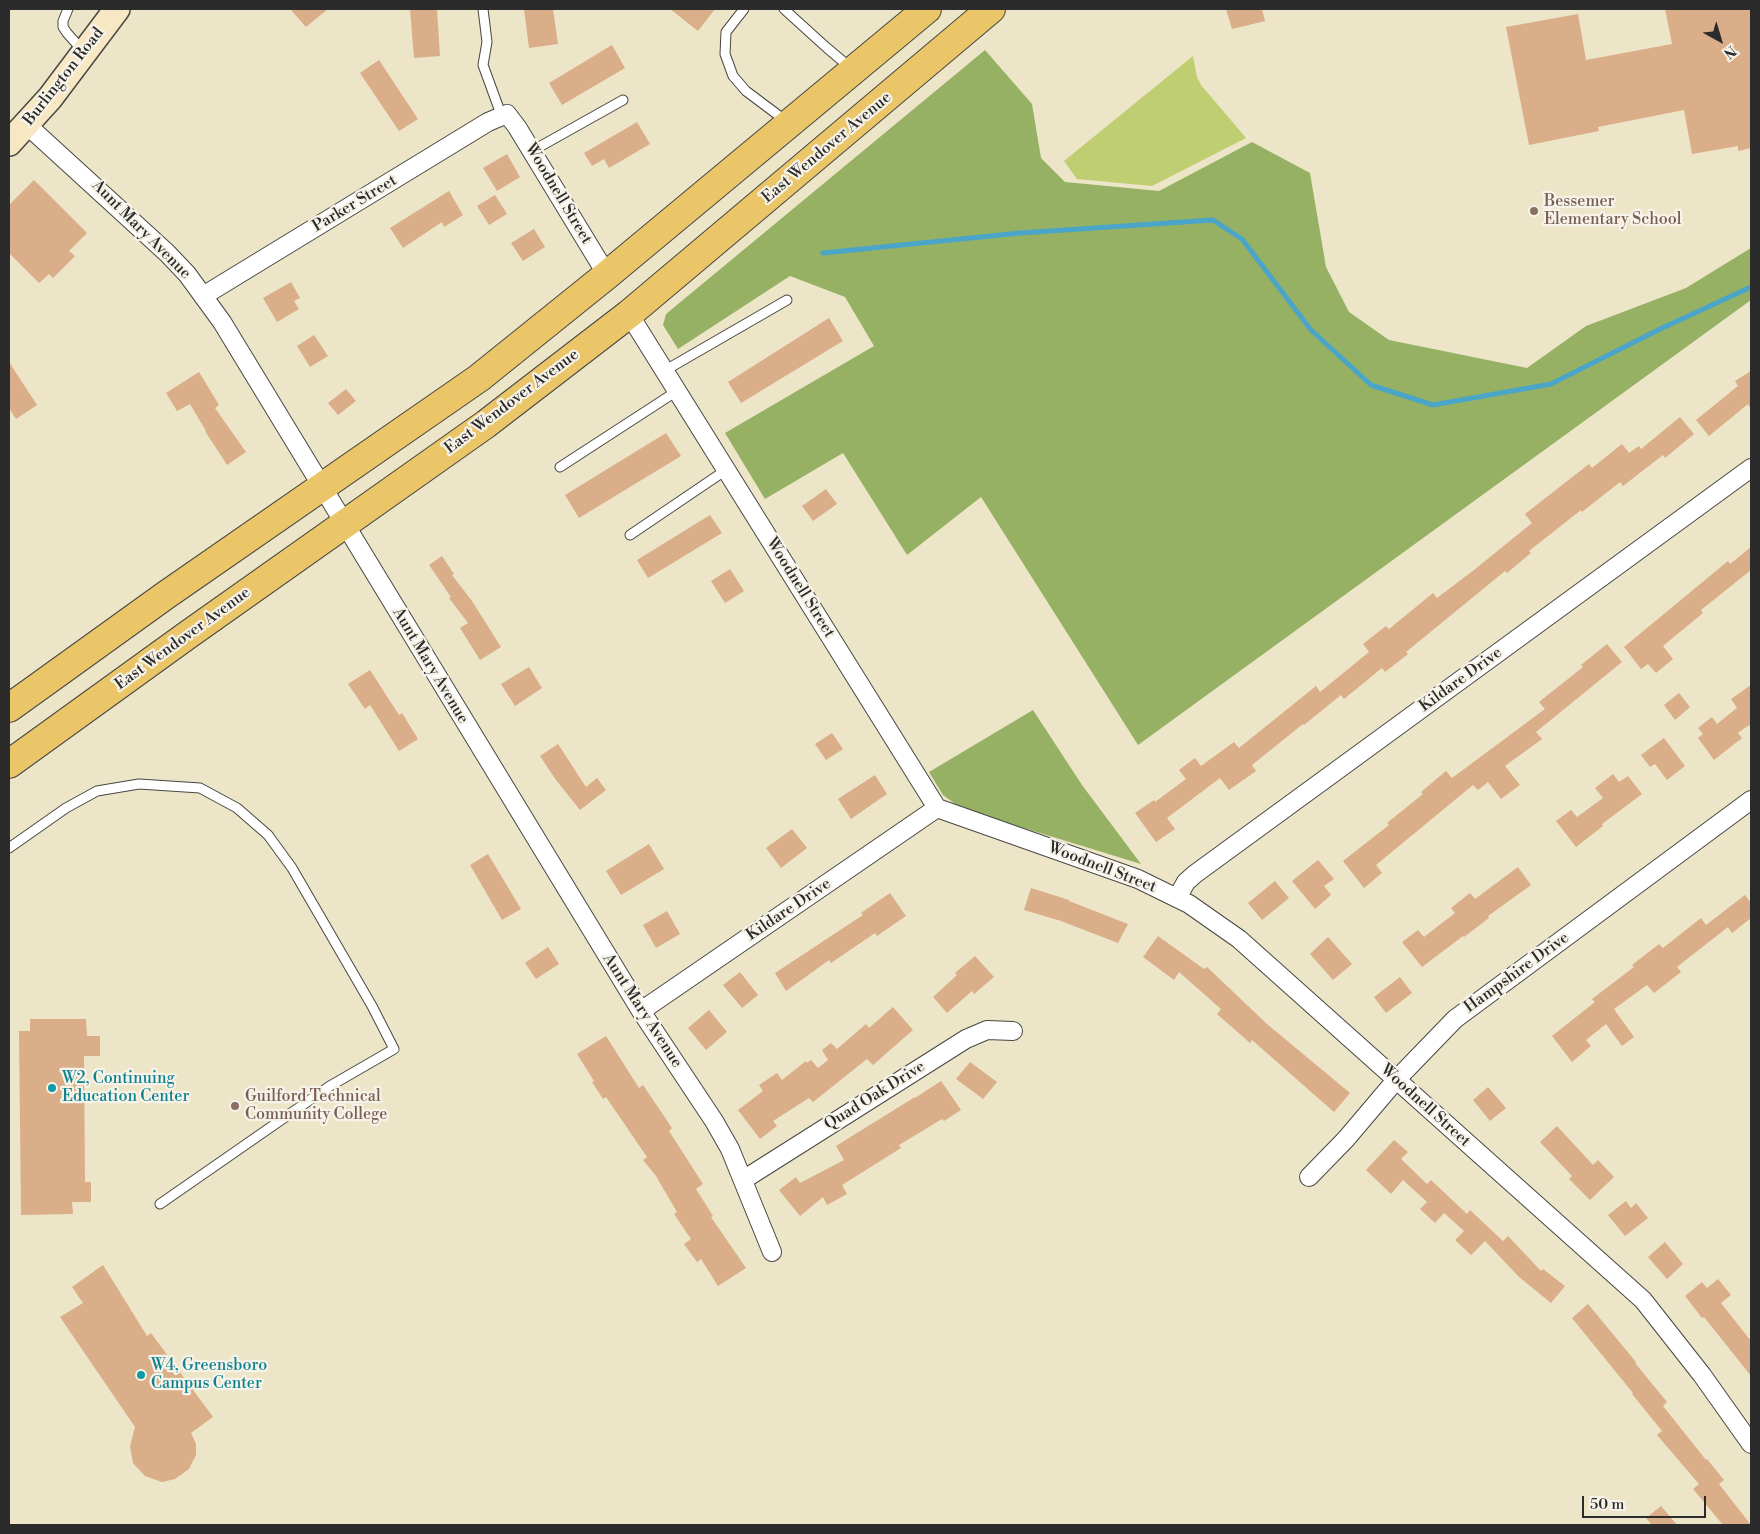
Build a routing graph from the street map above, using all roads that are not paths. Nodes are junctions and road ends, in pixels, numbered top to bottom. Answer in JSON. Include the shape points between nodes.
{"nodes":[{"id":1,"x":68,"y":9,"type":"edge"},
{"id":2,"x":117,"y":9,"type":"edge"},
{"id":3,"x":482,"y":9,"type":"edge"},
{"id":4,"x":744,"y":9,"type":"edge"},
{"id":5,"x":784,"y":9,"type":"edge"},
{"id":6,"x":927,"y":9,"type":"edge"},
{"id":7,"x":991,"y":9,"type":"edge"},
{"id":8,"x":84,"y":53,"type":"junction"},
{"id":9,"x":854,"y":70,"type":"junction"},
{"id":10,"x":623,"y":100,"type":"dead end"},
{"id":11,"x":504,"y":116,"type":"junction"},
{"id":12,"x":790,"y":124,"type":"junction"},
{"id":13,"x":27,"y":125,"type":"junction"},
{"id":14,"x":9,"y":143,"type":"edge"},
{"id":15,"x":532,"y":151,"type":"junction"},
{"id":16,"x":607,"y":275,"type":"junction"},
{"id":17,"x":204,"y":296,"type":"junction"},
{"id":18,"x":787,"y":300,"type":"dead end"},
{"id":19,"x":630,"y":314,"type":"junction"},
{"id":20,"x":664,"y":371,"type":"junction"},
{"id":21,"x":678,"y":391,"type":"junction"},
{"id":22,"x":560,"y":467,"type":"dead end"},
{"id":23,"x":1751,"y":468,"type":"edge"},
{"id":24,"x":726,"y":470,"type":"junction"},
{"id":25,"x":321,"y":488,"type":"junction"},
{"id":26,"x":344,"y":525,"type":"junction"},
{"id":27,"x":630,"y":535,"type":"dead end"},
{"id":28,"x":10,"y":703,"type":"edge"},
{"id":29,"x":9,"y":764,"type":"edge"},
{"id":30,"x":1751,"y":800,"type":"edge"},
{"id":31,"x":937,"y":808,"type":"junction"},
{"id":32,"x":9,"y":848,"type":"edge"},
{"id":33,"x":1177,"y":898,"type":"junction"},
{"id":34,"x":641,"y":1012,"type":"junction"},
{"id":35,"x":1012,"y":1031,"type":"dead end"},
{"id":36,"x":1396,"y":1080,"type":"junction"},
{"id":37,"x":1309,"y":1177,"type":"dead end"},
{"id":38,"x":744,"y":1180,"type":"junction"},
{"id":39,"x":160,"y":1204,"type":"dead end"},
{"id":40,"x":772,"y":1252,"type":"dead end"},
{"id":41,"x":1751,"y":1444,"type":"edge"}],
"edges":[{"from":1,"to":8,"type":"lane","via":[[62,21],[63,27]]},
{"from":2,"to":8,"type":"main road","name":"Burlington Road"},
{"from":3,"to":11,"type":"lane","via":[[487,42],[483,65]]},
{"from":4,"to":12,"type":"lane","via":[[726,32],[725,54],[733,76]]},
{"from":5,"to":9,"type":"lane"},
{"from":6,"to":9,"type":"highway"},
{"from":7,"to":19,"type":"highway","name":"East Wendover Avenue"},
{"from":8,"to":13,"type":"main road","name":"Burlington Road"},
{"from":9,"to":12,"type":"highway"},
{"from":10,"to":15,"type":"lane"},
{"from":11,"to":15,"type":"street","name":"Woodnell Street","via":[[517,127]]},
{"from":11,"to":17,"type":"street","name":"Parker Street","via":[[488,122]]},
{"from":12,"to":16,"type":"highway"},
{"from":13,"to":14,"type":"main road","name":"Burlington Road"},
{"from":13,"to":17,"type":"street","name":"Aunt Mary Avenue","via":[[167,253]]},
{"from":15,"to":16,"type":"street","name":"Woodnell Street"},
{"from":16,"to":25,"type":"highway","via":[[479,378]]},
{"from":17,"to":25,"type":"street","name":"Aunt Mary Avenue"},
{"from":18,"to":20,"type":"lane"},
{"from":19,"to":20,"type":"street","name":"Woodnell Street"},
{"from":19,"to":26,"type":"highway","name":"East Wendover Avenue","via":[[486,424]]},
{"from":20,"to":21,"type":"street","name":"Woodnell Street"},
{"from":21,"to":22,"type":"lane"},
{"from":21,"to":24,"type":"street","name":"Woodnell Street"},
{"from":23,"to":33,"type":"street","name":"Kildare Drive","via":[[1195,874]]},
{"from":24,"to":27,"type":"lane"},
{"from":24,"to":31,"type":"street","name":"Woodnell Street"},
{"from":25,"to":26,"type":"street","name":"Aunt Mary Avenue"},
{"from":25,"to":28,"type":"highway"},
{"from":26,"to":29,"type":"highway","name":"East Wendover Avenue"},
{"from":26,"to":34,"type":"street","name":"Aunt Mary Avenue"},
{"from":30,"to":36,"type":"street","name":"Hampshire Drive","via":[[1455,1019]]},
{"from":31,"to":33,"type":"street","name":"Woodnell Street","via":[[1138,879]]},
{"from":31,"to":34,"type":"street","name":"Kildare Drive"},
{"from":32,"to":39,"type":"lane","via":[[66,808],[97,791],[139,784],[200,788],[238,808],[268,834],[292,868],[394,1049],[330,1086]]},
{"from":33,"to":36,"type":"street","name":"Woodnell Street","via":[[1239,938]]},
{"from":34,"to":38,"type":"street","name":"Aunt Mary Avenue","via":[[714,1121]]},
{"from":35,"to":38,"type":"street","name":"Quad Oak Drive","via":[[987,1030],[966,1039]]},
{"from":36,"to":37,"type":"street","name":"Hampshire Drive"},
{"from":36,"to":41,"type":"street","name":"Woodnell Street","via":[[1643,1300]]},
{"from":38,"to":40,"type":"street","name":"Aunt Mary Avenue"}]}
